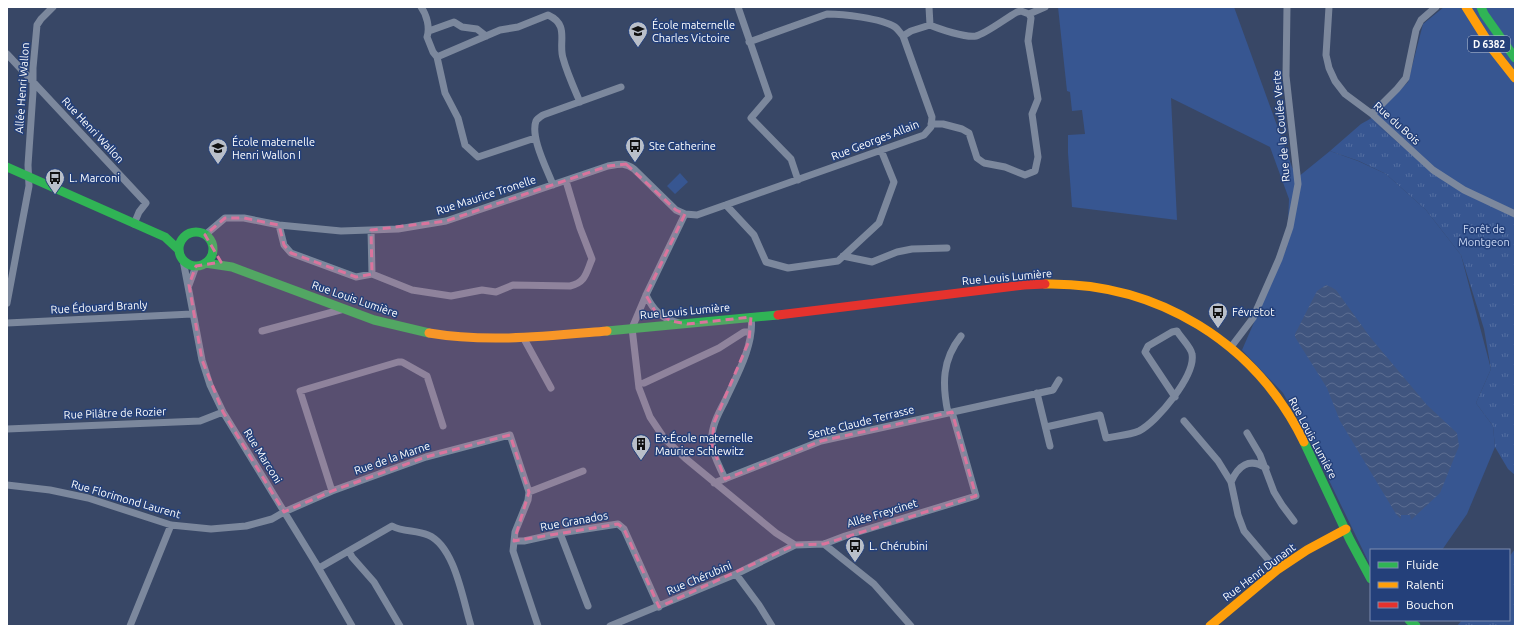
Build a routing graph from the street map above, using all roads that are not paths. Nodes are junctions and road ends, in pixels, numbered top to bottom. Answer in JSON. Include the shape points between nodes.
{"nodes":[{"id":1,"x":53,"y":7,"type":"edge"},
{"id":2,"x":421,"y":7,"type":"edge"},
{"id":3,"x":738,"y":7,"type":"edge"},
{"id":4,"x":929,"y":7,"type":"edge"},
{"id":5,"x":1045,"y":7,"type":"edge"},
{"id":6,"x":1287,"y":7,"type":"edge"},
{"id":7,"x":1329,"y":7,"type":"edge"},
{"id":8,"x":1436,"y":7,"type":"edge"},
{"id":9,"x":1466,"y":7,"type":"edge"},
{"id":10,"x":1481,"y":7,"type":"edge"},
{"id":11,"x":826,"y":11,"type":"edge"},
{"id":12,"x":1029,"y":14,"type":"junction"},
{"id":13,"x":930,"y":25,"type":"junction"},
{"id":14,"x":429,"y":31,"type":"junction"},
{"id":15,"x":486,"y":36,"type":"junction"},
{"id":16,"x":903,"y":36,"type":"junction"},
{"id":17,"x":749,"y":42,"type":"junction"},
{"id":18,"x":7,"y":54,"type":"edge"},
{"id":19,"x":436,"y":57,"type":"junction"},
{"id":20,"x":1515,"y":58,"type":"edge"},
{"id":21,"x":1515,"y":78,"type":"edge"},
{"id":22,"x":33,"y":82,"type":"junction"},
{"id":23,"x":621,"y":87,"type":"dead end"},
{"id":24,"x":580,"y":102,"type":"junction"},
{"id":25,"x":1372,"y":114,"type":"junction"},
{"id":26,"x":931,"y":124,"type":"junction"},
{"id":27,"x":535,"y":138,"type":"junction"},
{"id":28,"x":881,"y":150,"type":"junction"},
{"id":29,"x":7,"y":167,"type":"edge"},
{"id":30,"x":29,"y":177,"type":"junction"},
{"id":31,"x":798,"y":180,"type":"junction"},
{"id":32,"x":566,"y":181,"type":"junction"},
{"id":33,"x":553,"y":185,"type":"junction"},
{"id":34,"x":726,"y":205,"type":"junction"},
{"id":35,"x":685,"y":214,"type":"junction"},
{"id":36,"x":1515,"y":214,"type":"edge"},
{"id":37,"x":134,"y":224,"type":"junction"},
{"id":38,"x":279,"y":225,"type":"junction"},
{"id":39,"x":371,"y":230,"type":"junction"},
{"id":40,"x":205,"y":235,"type":"junction"},
{"id":41,"x":165,"y":238,"type":"junction"},
{"id":42,"x":183,"y":238,"type":"junction"},
{"id":43,"x":948,"y":248,"type":"dead end"},
{"id":44,"x":179,"y":250,"type":"junction"},
{"id":45,"x":212,"y":250,"type":"junction"},
{"id":46,"x":843,"y":256,"type":"junction"},
{"id":47,"x":183,"y":260,"type":"junction"},
{"id":48,"x":201,"y":264,"type":"junction"},
{"id":49,"x":232,"y":267,"type":"junction"},
{"id":50,"x":372,"y":274,"type":"junction"},
{"id":51,"x":189,"y":285,"type":"junction"},
{"id":52,"x":646,"y":295,"type":"junction"},
{"id":53,"x":7,"y":303,"type":"edge"},
{"id":54,"x":344,"y":309,"type":"junction"},
{"id":55,"x":192,"y":314,"type":"junction"},
{"id":56,"x":751,"y":317,"type":"junction"},
{"id":57,"x":7,"y":323,"type":"edge"},
{"id":58,"x":687,"y":324,"type":"junction"},
{"id":59,"x":632,"y":328,"type":"junction"},
{"id":60,"x":262,"y":331,"type":"dead end"},
{"id":61,"x":751,"y":332,"type":"junction"},
{"id":62,"x":961,"y":336,"type":"dead end"},
{"id":63,"x":523,"y":337,"type":"junction"},
{"id":64,"x":1231,"y":347,"type":"junction"},
{"id":65,"x":1059,"y":380,"type":"dead end"},
{"id":66,"x":644,"y":383,"type":"dead end"},
{"id":67,"x":551,"y":388,"type":"dead end"},
{"id":68,"x":1037,"y":393,"type":"junction"},
{"id":69,"x":1175,"y":397,"type":"junction"},
{"id":70,"x":223,"y":412,"type":"junction"},
{"id":71,"x":950,"y":412,"type":"junction"},
{"id":72,"x":1184,"y":421,"type":"dead end"},
{"id":73,"x":444,"y":426,"type":"dead end"},
{"id":74,"x":1046,"y":427,"type":"junction"},
{"id":75,"x":7,"y":429,"type":"edge"},
{"id":76,"x":1247,"y":433,"type":"dead end"},
{"id":77,"x":1050,"y":446,"type":"dead end"},
{"id":78,"x":1266,"y":468,"type":"junction"},
{"id":79,"x":583,"y":471,"type":"dead end"},
{"id":80,"x":725,"y":479,"type":"junction"},
{"id":81,"x":1231,"y":482,"type":"junction"},
{"id":82,"x":714,"y":483,"type":"junction"},
{"id":83,"x":7,"y":486,"type":"edge"},
{"id":84,"x":332,"y":491,"type":"junction"},
{"id":85,"x":529,"y":492,"type":"junction"},
{"id":86,"x":284,"y":512,"type":"junction"},
{"id":87,"x":1294,"y":521,"type":"dead end"},
{"id":88,"x":171,"y":525,"type":"junction"},
{"id":89,"x":1346,"y":529,"type":"junction"},
{"id":90,"x":560,"y":533,"type":"junction"},
{"id":91,"x":514,"y":541,"type":"junction"},
{"id":92,"x":824,"y":544,"type":"junction"},
{"id":93,"x":795,"y":545,"type":"junction"},
{"id":94,"x":349,"y":551,"type":"junction"},
{"id":95,"x":319,"y":568,"type":"junction"},
{"id":96,"x":1277,"y":570,"type":"junction"},
{"id":97,"x":736,"y":574,"type":"junction"},
{"id":98,"x":1370,"y":577,"type":"edge"},
{"id":99,"x":588,"y":606,"type":"dead end"},
{"id":100,"x":659,"y":607,"type":"junction"},
{"id":101,"x":130,"y":626,"type":"edge"},
{"id":102,"x":352,"y":626,"type":"edge"},
{"id":103,"x":400,"y":626,"type":"edge"},
{"id":104,"x":471,"y":626,"type":"edge"},
{"id":105,"x":538,"y":626,"type":"edge"},
{"id":106,"x":610,"y":626,"type":"edge"},
{"id":107,"x":772,"y":626,"type":"edge"},
{"id":108,"x":911,"y":626,"type":"edge"},
{"id":109,"x":1210,"y":626,"type":"edge"}],
"edges":[{"from":1,"to":22,"type":"street","name":"Allée Henri Wallon","via":[[37,25]]},
{"from":2,"to":14,"type":"street"},
{"from":3,"to":17,"type":"street"},
{"from":4,"to":13,"type":"street"},
{"from":5,"to":12,"type":"street"},
{"from":6,"to":64,"type":"street","name":"Rue de la Coulée Verte","via":[[1286,76],[1297,179],[1290,228],[1254,318]]},
{"from":7,"to":25,"type":"street","name":"Rue du Bois","via":[[1326,55],[1329,68],[1345,94]]},
{"from":8,"to":25,"type":"street","via":[[1421,20],[1416,30],[1406,78]]},
{"from":9,"to":21,"type":"main road","number":"D 6382","via":[[1493,50]]},
{"from":10,"to":20,"type":"main road","number":"D 6382"},
{"from":11,"to":16,"type":"street","via":[[886,22]]},
{"from":11,"to":17,"type":"street"},
{"from":12,"to":13,"type":"street","via":[[1017,12],[974,36]]},
{"from":12,"to":26,"type":"street","via":[[1031,18],[1028,42],[1038,99],[1032,114],[1038,157],[1035,171],[1025,175],[1005,167],[984,163],[977,158],[969,133],[942,124]]},
{"from":13,"to":16,"type":"street"},
{"from":14,"to":15,"type":"street","via":[[454,22],[462,27],[477,29]]},
{"from":14,"to":19,"type":"street","via":[[427,37]]},
{"from":15,"to":19,"type":"street"},
{"from":15,"to":24,"type":"street","via":[[548,15],[554,18],[563,34],[562,57]]},
{"from":16,"to":26,"type":"street","name":"Rue Georges Allain","via":[[932,118]]},
{"from":17,"to":31,"type":"street","via":[[769,97],[751,118],[791,159]]},
{"from":18,"to":22,"type":"street","name":"Rue Henri Wallon"},
{"from":19,"to":27,"type":"street","via":[[445,93],[458,118],[465,145],[478,157]]},
{"from":22,"to":30,"type":"street","name":"Allée Henri Wallon"},
{"from":22,"to":37,"type":"street","name":"Rue Henri Wallon","via":[[146,203]]},
{"from":23,"to":24,"type":"street"},
{"from":24,"to":27,"type":"street","via":[[543,115],[537,120]]},
{"from":25,"to":36,"type":"street","name":"Rue du Bois","via":[[1433,170],[1464,190]]},
{"from":26,"to":28,"type":"street","name":"Rue Georges Allain","via":[[924,135]]},
{"from":27,"to":33,"type":"street"},
{"from":28,"to":31,"type":"street","name":"Rue Georges Allain"},
{"from":28,"to":46,"type":"street","via":[[894,182],[884,213],[879,223]]},
{"from":29,"to":30,"type":"main road"},
{"from":30,"to":37,"type":"main road"},
{"from":30,"to":53,"type":"street","name":"Allée Henri Wallon","via":[[30,186]]},
{"from":31,"to":34,"type":"street","name":"Rue Georges Allain"},
{"from":32,"to":33,"type":"street","name":"Rue Maurice Tronelle"},
{"from":32,"to":35,"type":"street","name":"Rue Maurice Tronelle","via":[[608,166],[626,164],[676,210]]},
{"from":32,"to":50,"type":"street","via":[[592,259],[584,278],[577,285],[512,285],[496,292],[482,290],[451,296],[412,290]]},
{"from":33,"to":39,"type":"street","name":"Rue Maurice Tronelle","via":[[446,221],[398,230]]},
{"from":34,"to":35,"type":"street","name":"Rue Georges Allain","via":[[697,215]]},
{"from":34,"to":46,"type":"street","via":[[754,235],[766,262],[788,268],[838,260]]},
{"from":35,"to":52,"type":"street"},
{"from":37,"to":41,"type":"main road"},
{"from":38,"to":39,"type":"street","name":"Rue Maurice Tronelle","via":[[341,231]]},
{"from":38,"to":40,"type":"street","name":"Rue Maurice Tronelle","via":[[244,218],[225,218]]},
{"from":38,"to":50,"type":"street","via":[[284,245],[291,253],[356,277]]},
{"from":39,"to":50,"type":"street"},
{"from":40,"to":42,"type":"main road","via":[[193,232]]},
{"from":40,"to":45,"type":"main road","via":[[211,241]]},
{"from":41,"to":42,"type":"main road"},
{"from":41,"to":44,"type":"main road"},
{"from":42,"to":44,"type":"main road"},
{"from":43,"to":46,"type":"street","via":[[912,249],[872,262]]},
{"from":44,"to":47,"type":"main road"},
{"from":45,"to":48,"type":"main road","via":[[210,257]]},
{"from":45,"to":49,"type":"main road","name":"Rue Louis Lumière"},
{"from":47,"to":48,"type":"main road","via":[[191,265]]},
{"from":47,"to":51,"type":"street","name":"Rue Marconi"},
{"from":48,"to":49,"type":"main road","name":"Rue Louis Lumière","via":[[212,263]]},
{"from":48,"to":51,"type":"street","name":"Rue Marconi"},
{"from":49,"to":54,"type":"main road","name":"Rue Louis Lumière"},
{"from":51,"to":55,"type":"street","name":"Rue Marconi"},
{"from":52,"to":58,"type":"street","via":[[655,311],[663,317]]},
{"from":52,"to":59,"type":"street"},
{"from":54,"to":60,"type":"street"},
{"from":54,"to":63,"type":"main road","name":"Rue Louis Lumière","via":[[374,320],[434,334],[476,338]]},
{"from":55,"to":57,"type":"street","name":"Rue Édouard Branly"},
{"from":55,"to":70,"type":"street","name":"Rue Marconi","via":[[202,360]]},
{"from":56,"to":58,"type":"main road","name":"Rue Louis Lumière"},
{"from":56,"to":61,"type":"street"},
{"from":56,"to":64,"type":"main road","name":"Rue Louis Lumière","via":[[1024,285],[1055,284],[1106,289],[1153,302],[1199,324]]},
{"from":58,"to":59,"type":"main road","name":"Rue Louis Lumière"},
{"from":59,"to":63,"type":"main road","name":"Rue Louis Lumière"},
{"from":59,"to":82,"type":"street","via":[[639,388],[650,417],[664,438]]},
{"from":61,"to":66,"type":"street","via":[[744,332],[719,348]]},
{"from":61,"to":80,"type":"street","via":[[738,375],[714,423],[712,445]]},
{"from":62,"to":71,"type":"street","via":[[953,347],[944,378],[945,396]]},
{"from":63,"to":67,"type":"street"},
{"from":64,"to":89,"type":"main road","name":"Rue Louis Lumière","via":[[1258,373],[1282,404],[1302,438]]},
{"from":65,"to":68,"type":"street","name":"Sente Claude Terrasse","via":[[1053,390]]},
{"from":68,"to":71,"type":"street","name":"Sente Claude Terrasse"},
{"from":68,"to":74,"type":"street"},
{"from":69,"to":69,"type":"street","via":[[1192,362],[1192,353],[1177,331],[1148,346],[1145,352]]},
{"from":69,"to":74,"type":"street","via":[[1139,431],[1106,438],[1100,415]]},
{"from":70,"to":75,"type":"street","name":"Rue Pilâtre de Rozier","via":[[200,421]]},
{"from":70,"to":86,"type":"street","name":"Rue Marconi"},
{"from":71,"to":80,"type":"street","name":"Sente Claude Terrasse","via":[[821,441]]},
{"from":71,"to":92,"type":"street","name":"Allée Freycinet","via":[[976,496]]},
{"from":72,"to":81,"type":"street","via":[[1218,461]]},
{"from":73,"to":84,"type":"street","via":[[427,376],[402,362],[300,392]]},
{"from":74,"to":77,"type":"street"},
{"from":76,"to":78,"type":"street"},
{"from":78,"to":81,"type":"street","via":[[1253,463],[1246,464],[1237,470]]},
{"from":78,"to":87,"type":"street","via":[[1274,492]]},
{"from":79,"to":85,"type":"street"},
{"from":80,"to":82,"type":"street","name":"Sente Claude Terrasse"},
{"from":81,"to":96,"type":"street","via":[[1244,531]]},
{"from":82,"to":93,"type":"street","via":[[776,534]]},
{"from":83,"to":88,"type":"street","name":"Rue Florimond Laurent","via":[[50,490],[88,498]]},
{"from":84,"to":85,"type":"street","name":"Rue de la Marne","via":[[426,458],[510,435]]},
{"from":84,"to":86,"type":"street","name":"Rue de la Marne"},
{"from":85,"to":91,"type":"street"},
{"from":86,"to":88,"type":"street","name":"Rue Florimond Laurent","via":[[272,519],[246,526],[211,529]]},
{"from":86,"to":95,"type":"street","name":"Rue Marconi"},
{"from":88,"to":101,"type":"street"},
{"from":89,"to":96,"type":"main road","name":"Rue Henri Dunant"},
{"from":89,"to":98,"type":"main road","name":"Rue Louis Lumière"},
{"from":90,"to":91,"type":"street","name":"Rue Granados"},
{"from":90,"to":99,"type":"street"},
{"from":90,"to":100,"type":"street","name":"Rue Granados","via":[[618,524],[624,529]]},
{"from":91,"to":105,"type":"street","via":[[513,551]]},
{"from":92,"to":93,"type":"street","name":"Allée Freycinet"},
{"from":92,"to":108,"type":"street","via":[[874,584]]},
{"from":93,"to":97,"type":"street","name":"Rue Chérubini"},
{"from":94,"to":95,"type":"street"},
{"from":94,"to":103,"type":"street","via":[[374,582]]},
{"from":94,"to":104,"type":"street","via":[[392,526],[433,538],[444,549],[449,559]]},
{"from":95,"to":102,"type":"street","name":"Rue Marconi"},
{"from":96,"to":109,"type":"main road","name":"Rue Henri Dunant"},
{"from":97,"to":100,"type":"street","name":"Rue Chérubini"},
{"from":97,"to":107,"type":"street"},
{"from":100,"to":106,"type":"street","name":"Rue Chérubini"}]}
